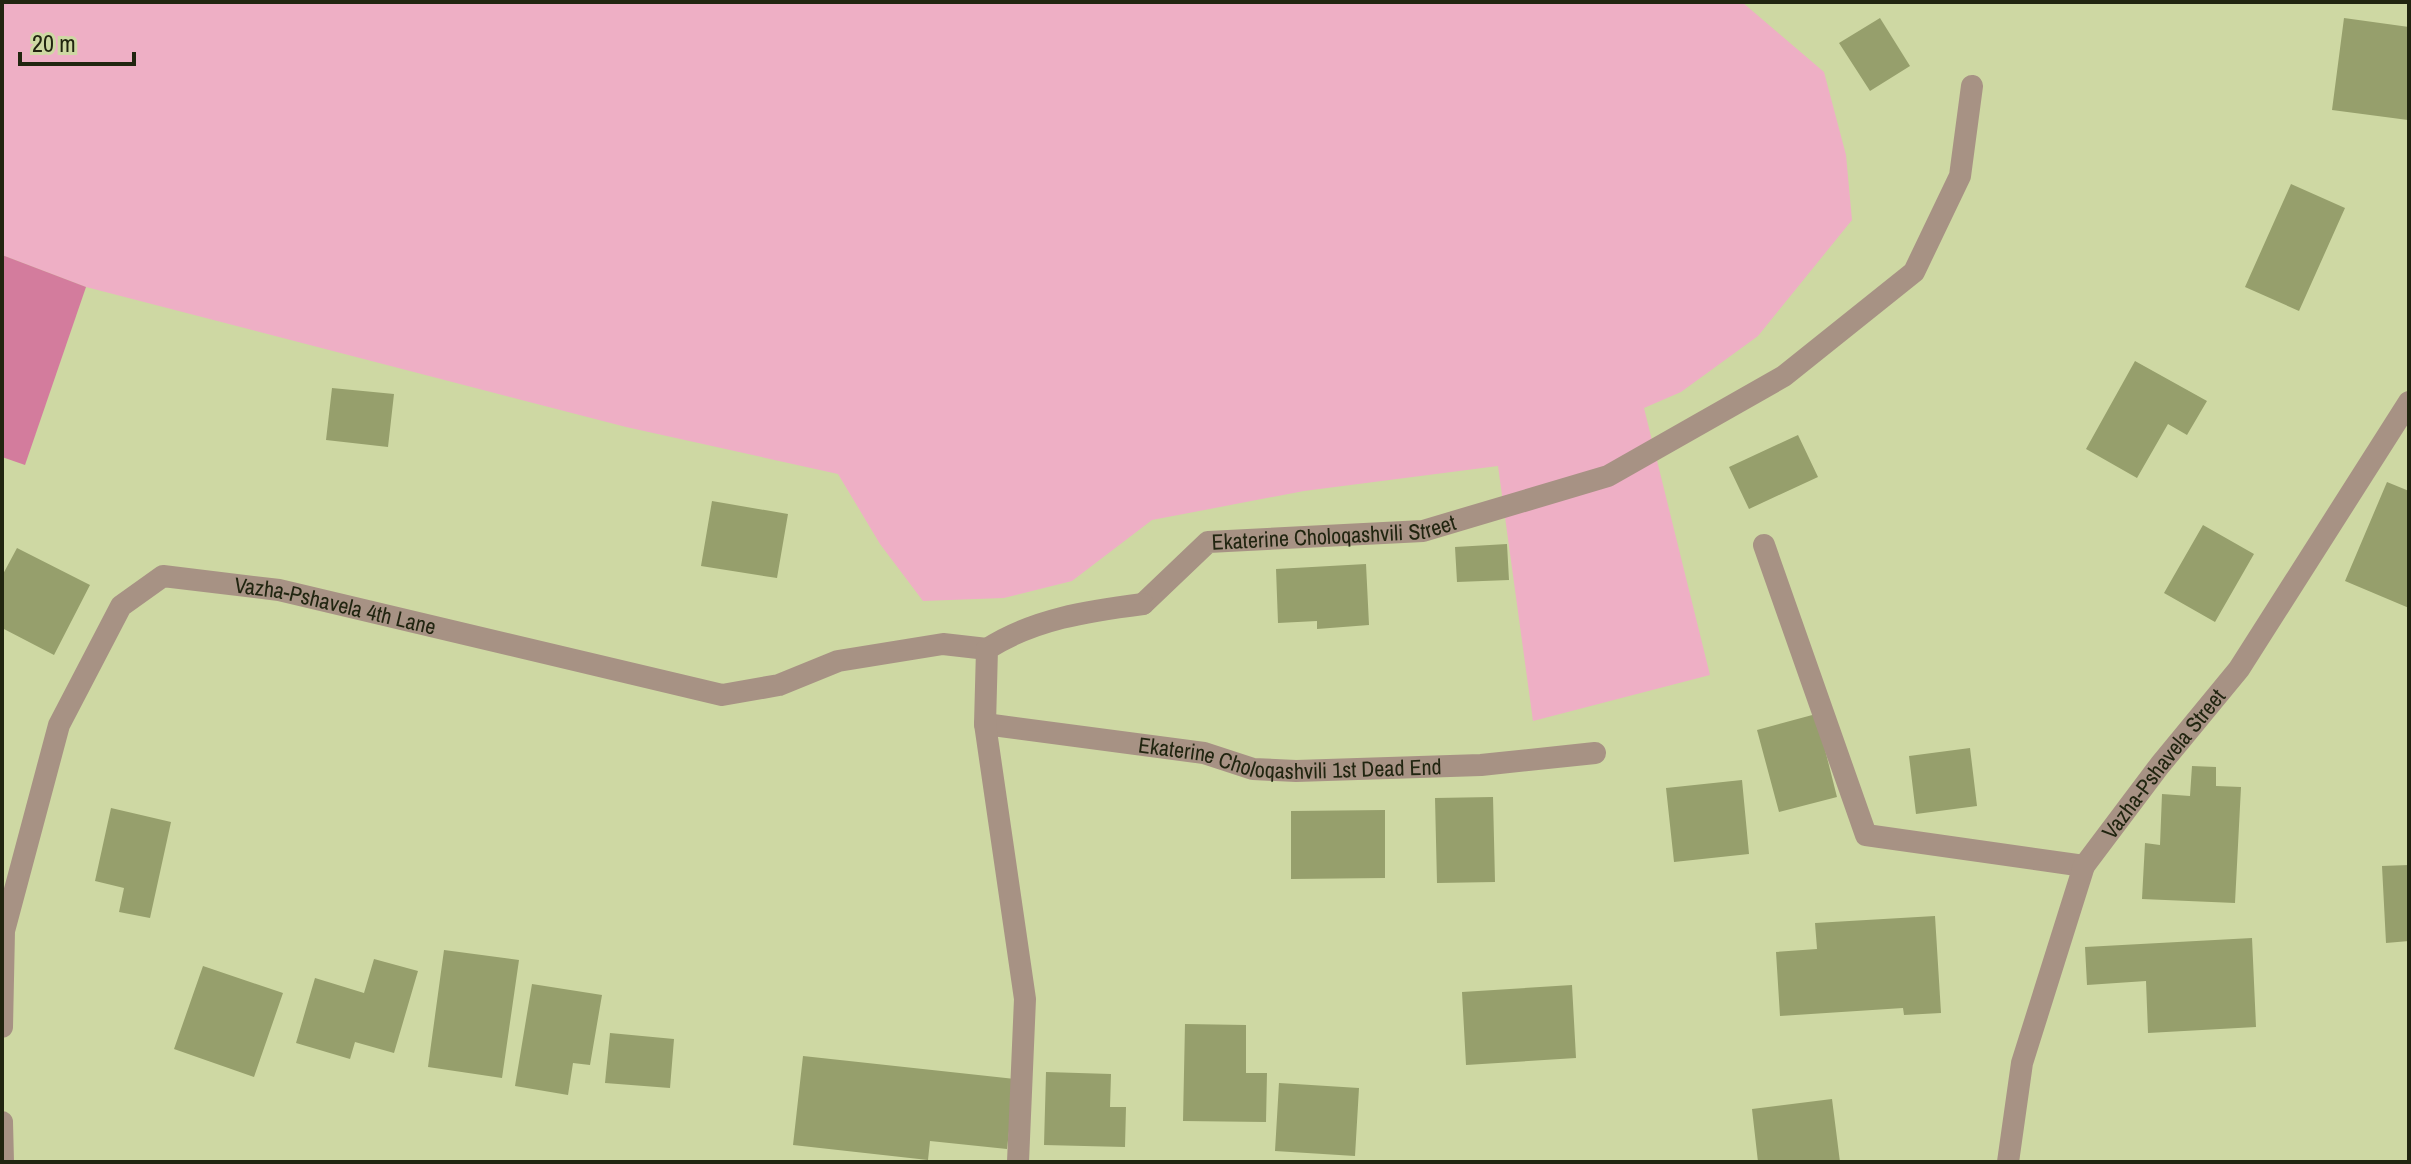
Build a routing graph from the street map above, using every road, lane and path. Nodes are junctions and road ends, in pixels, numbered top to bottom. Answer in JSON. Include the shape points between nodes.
{"nodes":[{"id":1,"x":1972,"y":86,"type":"dead end"},
{"id":2,"x":2409,"y":402,"type":"edge"},
{"id":3,"x":1764,"y":545,"type":"dead end"},
{"id":4,"x":987,"y":649,"type":"junction"},
{"id":5,"x":985,"y":724,"type":"junction"},
{"id":6,"x":1595,"y":753,"type":"dead end"},
{"id":7,"x":2084,"y":866,"type":"junction"},
{"id":8,"x":2,"y":1027,"type":"edge"},
{"id":9,"x":2,"y":1122,"type":"edge"},
{"id":10,"x":3,"y":1162,"type":"edge"},
{"id":11,"x":1018,"y":1162,"type":"edge"},
{"id":12,"x":2008,"y":1162,"type":"edge"}],
"edges":[{"from":1,"to":4,"type":"street","name":"Ekaterine Choloqashvili Street","via":[[1960,176],[1914,272],[1784,376],[1608,476],[1423,531],[1208,542],[1143,604],[1078,612],[1010,635]]},
{"from":2,"to":7,"type":"street","name":"Vazha-Pshavela Street","via":[[2239,669]]},
{"from":3,"to":7,"type":"street","via":[[1866,835]]},
{"from":4,"to":5,"type":"street"},
{"from":4,"to":8,"type":"street","name":"Vazha-Pshavela 4th Lane","via":[[943,644],[838,661],[779,685],[722,695],[279,590],[163,576],[121,606],[59,725],[4,931]]},
{"from":5,"to":6,"type":"street","name":"Ekaterine Choloqashvili 1st Dead End","via":[[1204,753],[1253,769],[1481,765]]},
{"from":5,"to":11,"type":"street","via":[[1025,999]]},
{"from":7,"to":12,"type":"street","name":"Vazha-Pshavela Street","via":[[2022,1063]]},
{"from":9,"to":10,"type":"street"}]}
